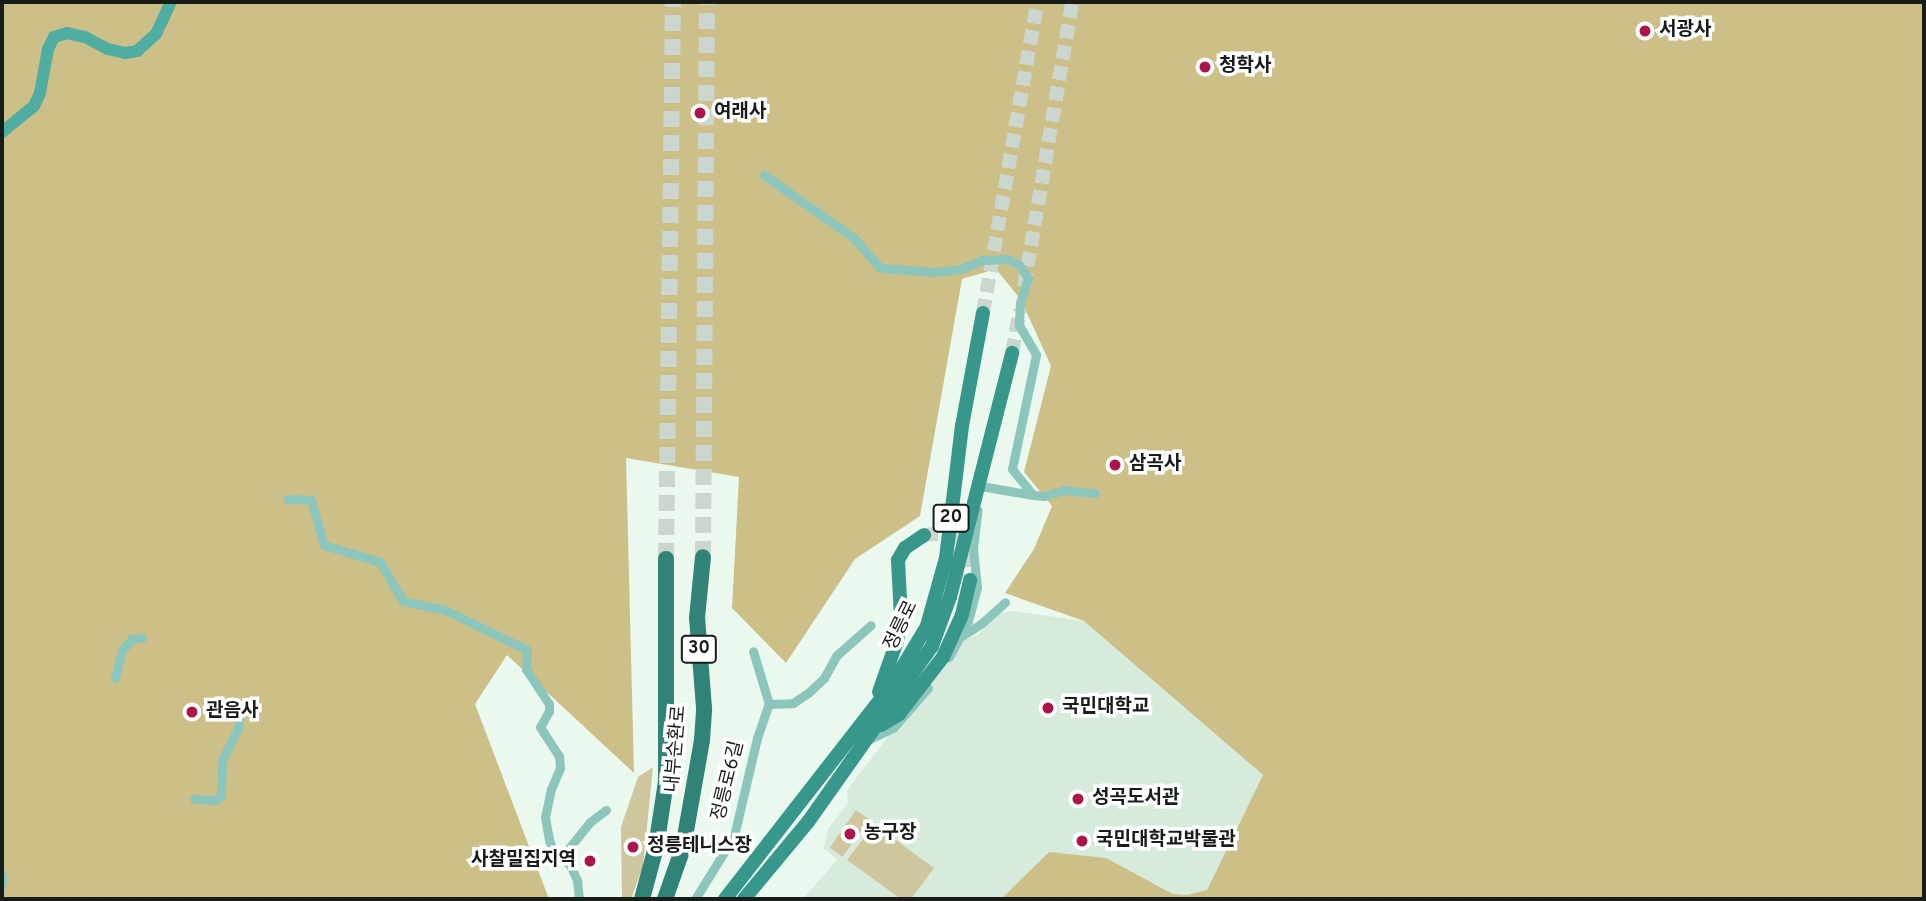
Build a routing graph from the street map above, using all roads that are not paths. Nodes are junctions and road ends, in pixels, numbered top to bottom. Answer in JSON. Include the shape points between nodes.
{"nodes":[{"id":1,"x":171,"y":2,"type":"edge"},
{"id":2,"x":2,"y":132,"type":"edge"},
{"id":3,"x":764,"y":175,"type":"dead end"},
{"id":4,"x":983,"y":313,"type":"tunnel mouth"},
{"id":5,"x":1012,"y":354,"type":"tunnel mouth"},
{"id":6,"x":997,"y":410,"type":"junction"},
{"id":7,"x":981,"y":486,"type":"junction"},
{"id":8,"x":1096,"y":493,"type":"dead end"},
{"id":9,"x":1033,"y":495,"type":"junction"},
{"id":10,"x":288,"y":499,"type":"dead end"},
{"id":11,"x":924,"y":535,"type":"dead end"},
{"id":12,"x":703,"y":557,"type":"tunnel mouth"},
{"id":13,"x":666,"y":559,"type":"tunnel mouth"},
{"id":14,"x":970,"y":580,"type":"tunnel mouth"},
{"id":15,"x":1005,"y":602,"type":"dead end"},
{"id":16,"x":871,"y":625,"type":"dead end"},
{"id":17,"x":962,"y":636,"type":"junction"},
{"id":18,"x":142,"y":638,"type":"dead end"},
{"id":19,"x":752,"y":651,"type":"dead end"},
{"id":20,"x":115,"y":678,"type":"dead end"},
{"id":21,"x":769,"y":704,"type":"junction"},
{"id":22,"x":874,"y":707,"type":"junction"},
{"id":23,"x":241,"y":710,"type":"dead end"},
{"id":24,"x":876,"y":727,"type":"junction"},
{"id":25,"x":866,"y":741,"type":"junction"},
{"id":26,"x":841,"y":750,"type":"junction"},
{"id":27,"x":194,"y":799,"type":"dead end"},
{"id":28,"x":606,"y":810,"type":"dead end"},
{"id":29,"x":808,"y":822,"type":"junction"},
{"id":30,"x":561,"y":858,"type":"junction"},
{"id":31,"x":2,"y":875,"type":"edge"},
{"id":32,"x":2,"y":884,"type":"edge"},
{"id":33,"x":579,"y":899,"type":"edge"},
{"id":34,"x":642,"y":899,"type":"edge"},
{"id":35,"x":665,"y":899,"type":"edge"},
{"id":36,"x":695,"y":899,"type":"edge"},
{"id":37,"x":725,"y":899,"type":"edge"},
{"id":38,"x":744,"y":899,"type":"edge"}],
"edges":[{"from":1,"to":2,"type":"street","via":[[156,34],[138,51],[108,49],[67,33],[54,37],[34,106]]},
{"from":3,"to":9,"type":"street","via":[[854,238],[880,268],[934,272],[999,259],[1019,265],[1028,278],[1019,325],[1036,355],[1012,469]]},
{"from":4,"to":22,"type":"main road","name":"정릉로","number":"20","via":[[938,594],[911,655]]},
{"from":5,"to":6,"type":"main road","name":"정릉로","number":"20"},
{"from":6,"to":7,"type":"street","name":"정릉로"},
{"from":6,"to":24,"type":"main road","name":"정릉로","number":"20","via":[[943,621],[932,646]]},
{"from":7,"to":9,"type":"street"},
{"from":7,"to":17,"type":"street","name":"정릉로","via":[[973,548],[977,587]]},
{"from":8,"to":9,"type":"street","via":[[1064,490]]},
{"from":10,"to":30,"type":"street","via":[[311,500],[324,545],[380,562],[403,601],[445,610],[527,650],[526,669],[549,704],[540,727],[559,756],[560,768],[545,817],[549,840]]},
{"from":11,"to":22,"type":"main road","via":[[905,548],[898,560],[901,618]]},
{"from":12,"to":35,"type":"highway","name":"내부순환로","number":"30","via":[[696,618],[704,708],[702,740],[683,848]]},
{"from":13,"to":34,"type":"highway","name":"내부순환로","number":"30","via":[[662,813]]},
{"from":14,"to":24,"type":"main road","via":[[962,615],[943,657],[900,714]]},
{"from":15,"to":17,"type":"street","name":"정릉로"},
{"from":16,"to":21,"type":"street","via":[[837,655],[824,678],[808,693],[793,703]]},
{"from":17,"to":25,"type":"street","name":"정릉로","via":[[904,716],[893,728]]},
{"from":18,"to":20,"type":"street","via":[[132,639],[122,650]]},
{"from":19,"to":21,"type":"street"},
{"from":21,"to":36,"type":"street","name":"정릉로6길","via":[[734,836]]},
{"from":22,"to":26,"type":"main road","name":"정릉로","number":"20"},
{"from":23,"to":27,"type":"street","via":[[222,760],[221,796]]},
{"from":24,"to":25,"type":"main road","name":"정릉로","number":"20"},
{"from":25,"to":29,"type":"main road","name":"정릉로","number":"20"},
{"from":26,"to":29,"type":"main road","via":[[836,771],[803,813],[802,821]]},
{"from":26,"to":37,"type":"main road","name":"정릉로","number":"20"},
{"from":28,"to":30,"type":"street"},
{"from":29,"to":38,"type":"main road","name":"정릉로","number":"20"},
{"from":30,"to":33,"type":"street","via":[[577,880]]},
{"from":31,"to":32,"type":"street"}]}
